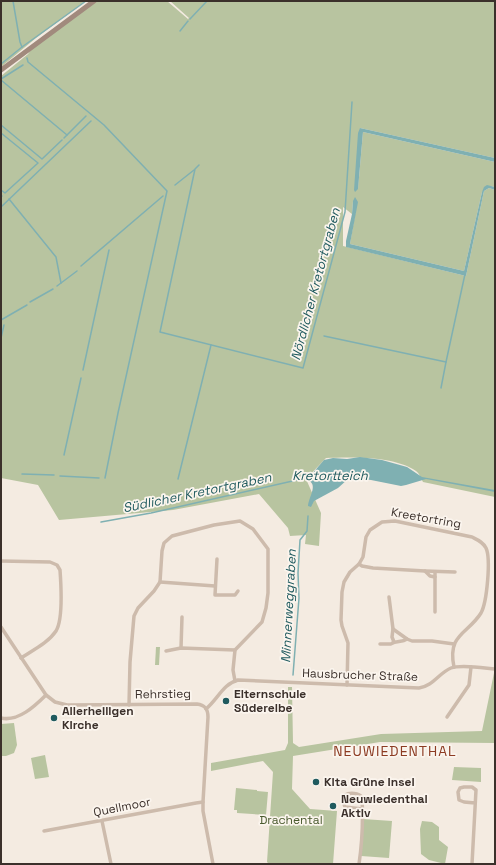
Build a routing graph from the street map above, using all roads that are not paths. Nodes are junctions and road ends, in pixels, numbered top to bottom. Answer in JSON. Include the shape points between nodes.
{"nodes":[{"id":1,"x":94,"y":1,"type":"edge"},
{"id":2,"x":1,"y":70,"type":"edge"},
{"id":3,"x":217,"y":559,"type":"dead end"},
{"id":4,"x":1,"y":561,"type":"edge"},
{"id":5,"x":359,"y":564,"type":"junction"},
{"id":6,"x":425,"y":571,"type":"junction"},
{"id":7,"x":435,"y":572,"type":"junction"},
{"id":8,"x":455,"y":572,"type":"dead end"},
{"id":9,"x":435,"y":577,"type":"junction"},
{"id":10,"x":160,"y":582,"type":"junction"},
{"id":11,"x":215,"y":586,"type":"junction"},
{"id":12,"x":238,"y":591,"type":"dead end"},
{"id":13,"x":389,"y":597,"type":"dead end"},
{"id":14,"x":435,"y":612,"type":"dead end"},
{"id":15,"x":182,"y":617,"type":"dead end"},
{"id":16,"x":1,"y":627,"type":"edge"},
{"id":17,"x":392,"y":629,"type":"junction"},
{"id":18,"x":407,"y":639,"type":"junction"},
{"id":19,"x":394,"y":642,"type":"junction"},
{"id":20,"x":380,"y":644,"type":"dead end"},
{"id":21,"x":454,"y":644,"type":"junction"},
{"id":22,"x":181,"y":648,"type":"junction"},
{"id":23,"x":235,"y":650,"type":"junction"},
{"id":24,"x":166,"y":651,"type":"dead end"},
{"id":25,"x":21,"y":658,"type":"junction"},
{"id":26,"x":454,"y":667,"type":"junction"},
{"id":27,"x":471,"y":667,"type":"junction"},
{"id":28,"x":495,"y":668,"type":"edge"},
{"id":29,"x":235,"y":681,"type":"junction"},
{"id":30,"x":347,"y":685,"type":"junction"},
{"id":31,"x":46,"y":695,"type":"junction"},
{"id":32,"x":129,"y":705,"type":"junction"},
{"id":33,"x":206,"y":708,"type":"junction"},
{"id":34,"x":447,"y":717,"type":"dead end"},
{"id":35,"x":1,"y":718,"type":"edge"},
{"id":36,"x":203,"y":802,"type":"junction"},
{"id":37,"x":475,"y":803,"type":"junction"},
{"id":38,"x":362,"y":809,"type":"junction"},
{"id":39,"x":102,"y":820,"type":"junction"},
{"id":40,"x":44,"y":831,"type":"dead end"},
{"id":41,"x":111,"y":864,"type":"edge"},
{"id":42,"x":213,"y":864,"type":"edge"},
{"id":43,"x":359,"y":864,"type":"edge"},
{"id":44,"x":472,"y":864,"type":"edge"}],
"edges":[{"from":1,"to":2,"type":"main road"},
{"from":3,"to":11,"type":"street"},
{"from":4,"to":25,"type":"street","via":[[50,562],[57,565],[60,570],[58,628],[47,640]]},
{"from":5,"to":6,"type":"street","via":[[372,568]]},
{"from":5,"to":21,"type":"street","name":"Kreetortring","via":[[364,555],[368,532],[376,524],[384,521],[440,530],[472,537],[481,542],[487,550],[488,559],[483,608],[480,615]]},
{"from":5,"to":30,"type":"street","name":"Kreetortring","via":[[348,575],[342,592],[341,623],[348,645]]},
{"from":6,"to":7,"type":"street"},
{"from":6,"to":9,"type":"street"},
{"from":7,"to":8,"type":"street"},
{"from":7,"to":9,"type":"street"},
{"from":9,"to":14,"type":"street"},
{"from":10,"to":11,"type":"street"},
{"from":10,"to":23,"type":"street","via":[[164,543],[172,536],[240,521],[253,530],[268,550],[266,608],[262,622]]},
{"from":10,"to":32,"type":"street","via":[[134,616]]},
{"from":11,"to":12,"type":"street","via":[[215,595],[235,595]]},
{"from":13,"to":17,"type":"street"},
{"from":15,"to":22,"type":"street"},
{"from":16,"to":25,"type":"street","name":"Rehrstieg"},
{"from":17,"to":18,"type":"street"},
{"from":17,"to":19,"type":"street"},
{"from":18,"to":19,"type":"street"},
{"from":18,"to":21,"type":"street","via":[[416,642]]},
{"from":19,"to":20,"type":"street"},
{"from":21,"to":26,"type":"street"},
{"from":22,"to":23,"type":"street"},
{"from":22,"to":24,"type":"street"},
{"from":23,"to":29,"type":"street"},
{"from":25,"to":31,"type":"street","name":"Rehrstieg"},
{"from":26,"to":27,"type":"street"},
{"from":26,"to":30,"type":"street","name":"Hausbrucher Straße","via":[[422,688]]},
{"from":27,"to":28,"type":"street"},
{"from":27,"to":34,"type":"street","via":[[469,685]]},
{"from":29,"to":30,"type":"street","name":"Hausbrucher Straße"},
{"from":29,"to":33,"type":"street","via":[[225,687]]},
{"from":31,"to":32,"type":"street","name":"Rehrstieg","via":[[56,702],[67,705]]},
{"from":31,"to":35,"type":"street","via":[[17,717]]},
{"from":32,"to":33,"type":"street","name":"Rehrstieg","via":[[197,704]]},
{"from":33,"to":36,"type":"street","name":"Rehrstieg","via":[[208,717]]},
{"from":36,"to":39,"type":"street","name":"Quellmoor"},
{"from":36,"to":42,"type":"street","name":"Rehrstieg"},
{"from":37,"to":37,"type":"street","via":[[459,800],[460,788],[475,789]]},
{"from":37,"to":44,"type":"street"},
{"from":38,"to":38,"type":"street","via":[[361,795],[346,795],[345,807]]},
{"from":38,"to":43,"type":"street"},
{"from":39,"to":40,"type":"street","name":"Quellmoor"},
{"from":39,"to":41,"type":"street"}]}
